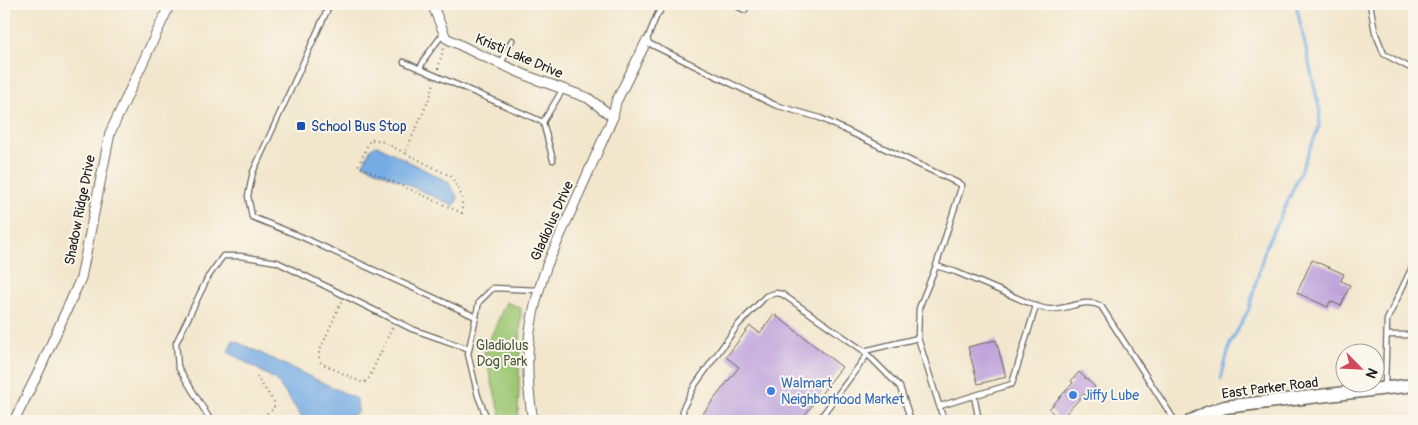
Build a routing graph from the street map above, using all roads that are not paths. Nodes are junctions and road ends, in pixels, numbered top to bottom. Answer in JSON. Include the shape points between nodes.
{"nodes":[{"id":1,"x":170,"y":4,"type":"edge"},
{"id":2,"x":330,"y":4,"type":"edge"},
{"id":3,"x":432,"y":4,"type":"edge"},
{"id":4,"x":654,"y":4,"type":"edge"},
{"id":5,"x":664,"y":4,"type":"edge"},
{"id":6,"x":732,"y":4,"type":"edge"},
{"id":7,"x":1370,"y":4,"type":"edge"},
{"id":8,"x":745,"y":10,"type":"dead end"},
{"id":9,"x":660,"y":11,"type":"junction"},
{"id":10,"x":445,"y":35,"type":"junction"},
{"id":11,"x":512,"y":40,"type":"dead end"},
{"id":12,"x":646,"y":42,"type":"junction"},
{"id":13,"x":404,"y":62,"type":"dead end"},
{"id":14,"x":501,"y":64,"type":"junction"},
{"id":15,"x":420,"y":68,"type":"junction"},
{"id":16,"x":1414,"y":70,"type":"edge"},
{"id":17,"x":563,"y":89,"type":"junction"},
{"id":18,"x":613,"y":117,"type":"junction"},
{"id":19,"x":543,"y":122,"type":"junction"},
{"id":20,"x":553,"y":160,"type":"dead end"},
{"id":21,"x":1414,"y":264,"type":"edge"},
{"id":22,"x":936,"y":266,"type":"junction"},
{"id":23,"x":538,"y":290,"type":"junction"},
{"id":24,"x":1036,"y":306,"type":"junction"},
{"id":25,"x":476,"y":317,"type":"junction"},
{"id":26,"x":1414,"y":334,"type":"edge"},
{"id":27,"x":1387,"y":335,"type":"junction"},
{"id":28,"x":918,"y":338,"type":"junction"},
{"id":29,"x":469,"y":349,"type":"junction"},
{"id":30,"x":866,"y":353,"type":"junction"},
{"id":31,"x":1386,"y":353,"type":"edge"},
{"id":32,"x":1414,"y":385,"type":"edge"},
{"id":33,"x":1386,"y":389,"type":"edge"},
{"id":34,"x":1358,"y":392,"type":"edge"},
{"id":35,"x":974,"y":396,"type":"junction"},
{"id":36,"x":940,"y":406,"type":"junction"},
{"id":37,"x":14,"y":421,"type":"edge"},
{"id":38,"x":210,"y":421,"type":"edge"},
{"id":39,"x":488,"y":421,"type":"edge"},
{"id":40,"x":533,"y":421,"type":"edge"},
{"id":41,"x":683,"y":421,"type":"edge"},
{"id":42,"x":818,"y":421,"type":"edge"},
{"id":43,"x":911,"y":421,"type":"edge"},
{"id":44,"x":944,"y":421,"type":"edge"},
{"id":45,"x":980,"y":421,"type":"edge"},
{"id":46,"x":1175,"y":421,"type":"edge"},
{"id":47,"x":1191,"y":421,"type":"edge"}],
"edges":[{"from":1,"to":37,"type":"street","name":"Shadow Ridge Drive","via":[[110,133],[81,278]]},
{"from":2,"to":25,"type":"lane","via":[[253,172],[248,196],[252,217]]},
{"from":3,"to":10,"type":"street"},
{"from":4,"to":9,"type":"lane"},
{"from":5,"to":9,"type":"lane"},
{"from":6,"to":8,"type":"lane"},
{"from":7,"to":16,"type":"lane","via":[[1375,32],[1384,54]]},
{"from":9,"to":12,"type":"lane"},
{"from":10,"to":14,"type":"street","name":"Kristi Lake Drive"},
{"from":10,"to":15,"type":"lane"},
{"from":11,"to":14,"type":"lane"},
{"from":12,"to":18,"type":"street","name":"Gladiolus Drive","via":[[616,102]]},
{"from":12,"to":22,"type":"lane","via":[[775,105],[820,118],[962,185]]},
{"from":13,"to":15,"type":"lane"},
{"from":14,"to":17,"type":"street","name":"Kristi Lake Drive"},
{"from":15,"to":19,"type":"lane"},
{"from":17,"to":18,"type":"street","name":"Kristi Lake Drive","via":[[588,98]]},
{"from":17,"to":19,"type":"lane"},
{"from":18,"to":23,"type":"street","name":"Gladiolus Drive"},
{"from":19,"to":20,"type":"lane"},
{"from":21,"to":27,"type":"lane","via":[[1388,320]]},
{"from":22,"to":24,"type":"lane"},
{"from":22,"to":28,"type":"lane","via":[[919,308]]},
{"from":23,"to":25,"type":"lane","via":[[494,288],[479,302]]},
{"from":23,"to":40,"type":"street","name":"Gladiolus Drive","via":[[527,350]]},
{"from":24,"to":35,"type":"lane","via":[[1012,384]]},
{"from":24,"to":46,"type":"lane","via":[[1049,309],[1095,302],[1102,306]]},
{"from":25,"to":29,"type":"lane"},
{"from":26,"to":27,"type":"lane"},
{"from":27,"to":31,"type":"lane"},
{"from":28,"to":30,"type":"lane"},
{"from":28,"to":36,"type":"lane"},
{"from":29,"to":38,"type":"lane","via":[[412,329],[277,262],[223,256],[208,277],[176,343],[178,367]]},
{"from":29,"to":39,"type":"lane","via":[[478,396]]},
{"from":30,"to":41,"type":"lane","via":[[782,294],[771,294],[738,325],[695,384],[683,408]]},
{"from":30,"to":42,"type":"lane"},
{"from":30,"to":43,"type":"lane","via":[[900,387]]},
{"from":32,"to":33,"type":"street","name":"East Parker Road"},
{"from":34,"to":47,"type":"street","name":"East Parker Road","via":[[1225,407]]},
{"from":35,"to":36,"type":"lane"},
{"from":35,"to":45,"type":"lane"},
{"from":36,"to":44,"type":"lane"}]}
